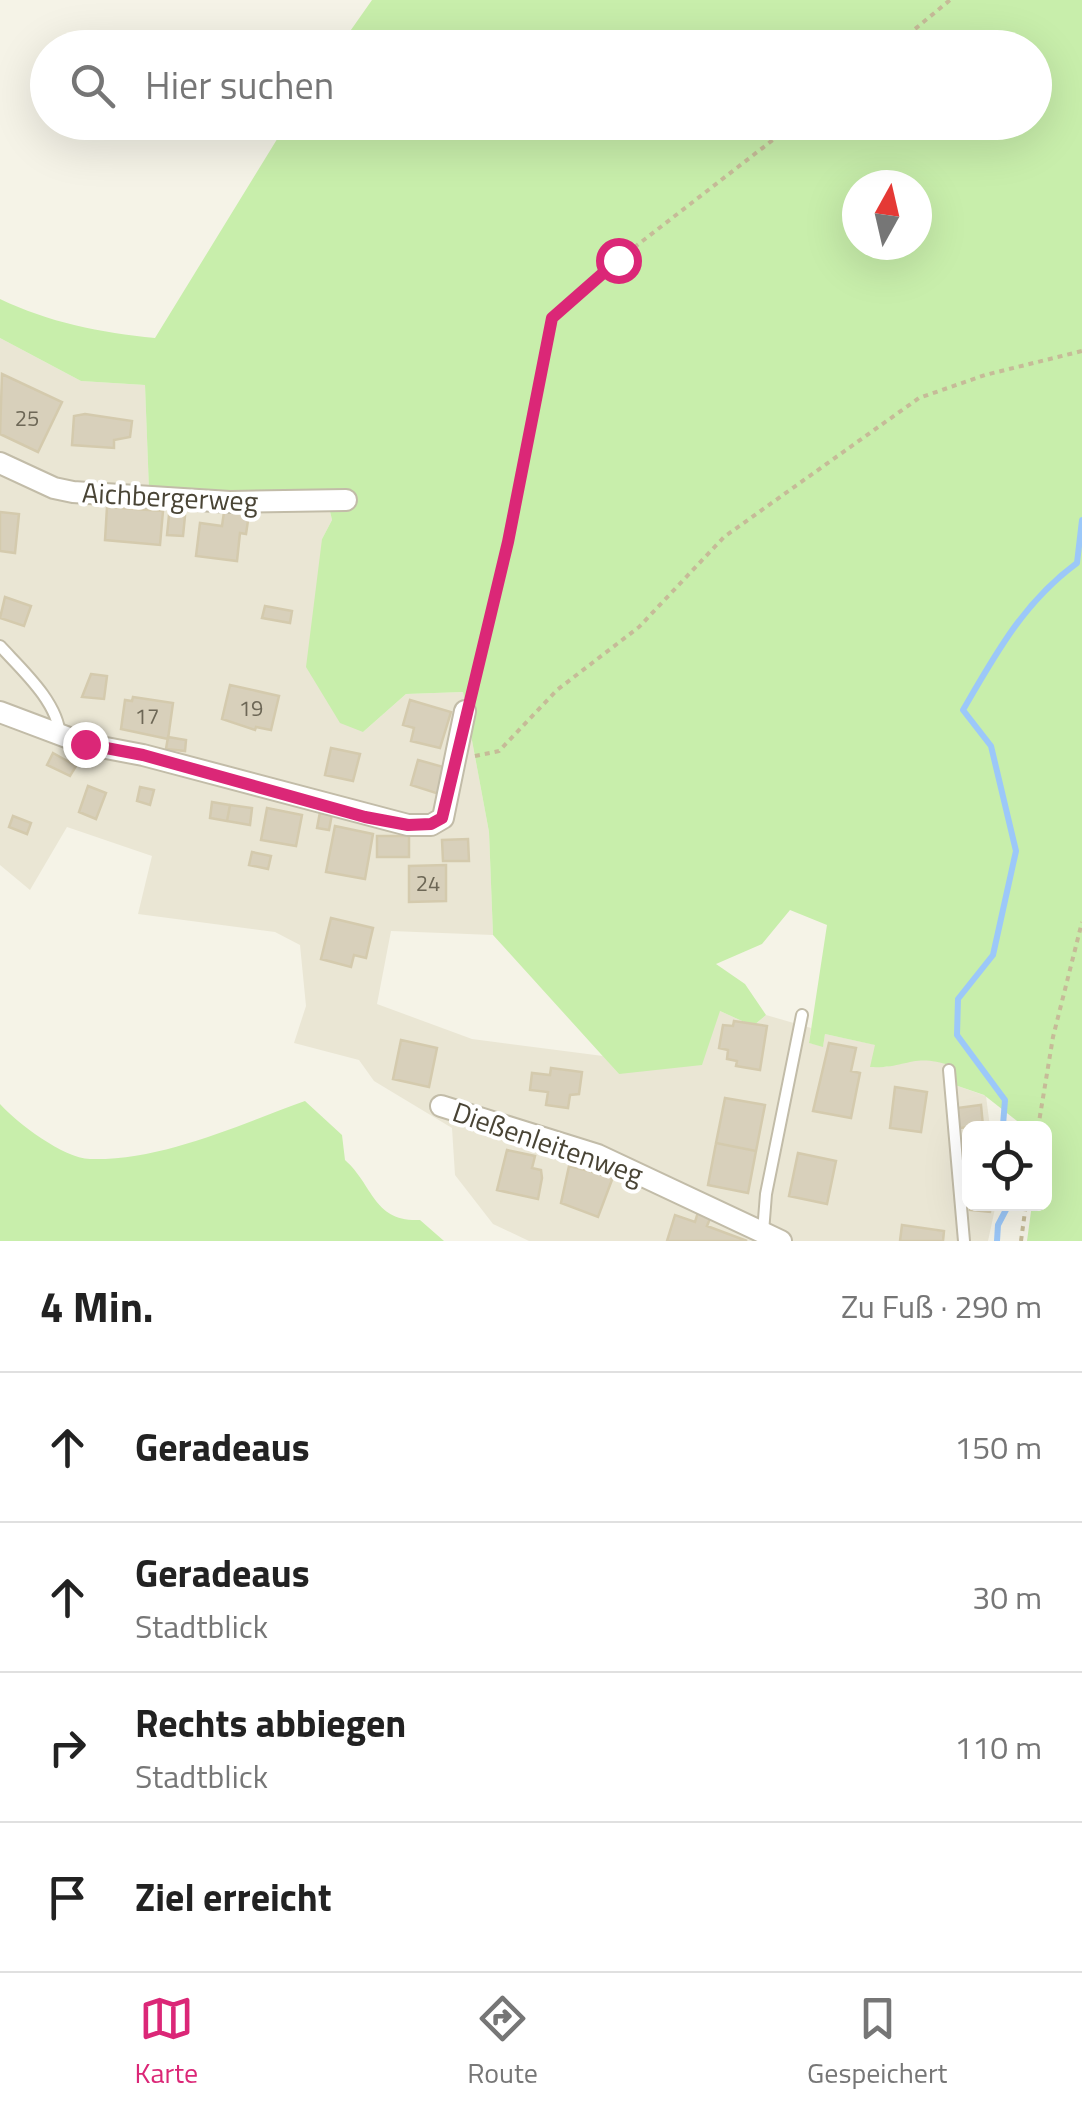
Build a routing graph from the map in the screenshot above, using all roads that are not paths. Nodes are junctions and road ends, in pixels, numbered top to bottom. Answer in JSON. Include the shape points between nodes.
{"nodes":[{"id":1,"x":0,"y":463,"type":"edge"},
{"id":2,"x":346,"y":500,"type":"dead end"},
{"id":3,"x":0,"y":646,"type":"edge"},
{"id":4,"x":465,"y":711,"type":"road end"},
{"id":5,"x":0,"y":712,"type":"edge"},
{"id":6,"x":60,"y":737,"type":"junction"},
{"id":7,"x":802,"y":1015,"type":"dead end"},
{"id":8,"x":949,"y":1070,"type":"dead end"},
{"id":9,"x":441,"y":1106,"type":"dead end"},
{"id":10,"x":772,"y":1236,"type":"edge"},
{"id":11,"x":964,"y":1241,"type":"edge"}],
"edges":[{"from":1,"to":2,"type":"street","name":"Aichbergerweg","via":[[73,492],[230,502]]},
{"from":3,"to":6,"type":"lane","via":[[35,685]]},
{"from":4,"to":6,"type":"street","via":[[442,818],[431,824],[408,825]]},
{"from":5,"to":6,"type":"street"},
{"from":7,"to":10,"type":"lane","name":"Dießenleitenweg","via":[[766,1194]]},
{"from":8,"to":11,"type":"lane"},
{"from":9,"to":10,"type":"street","name":"Dießenleitenweg","via":[[598,1155]]}]}
